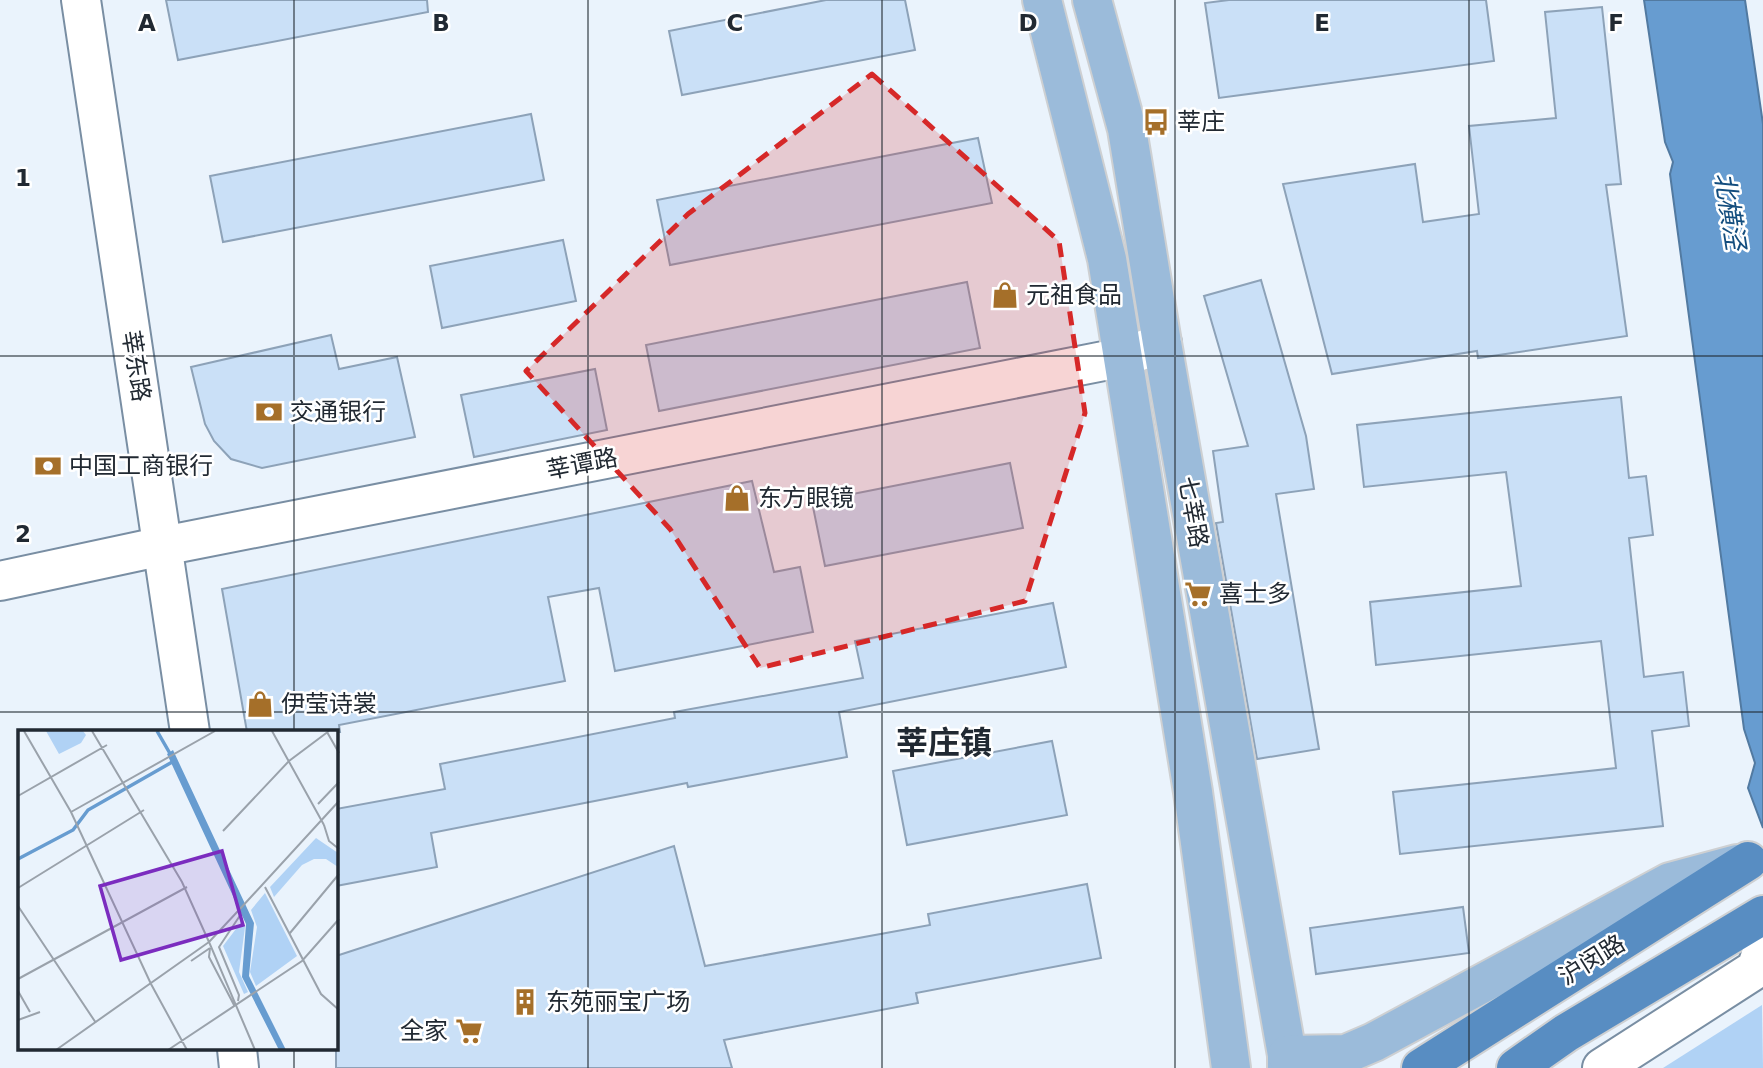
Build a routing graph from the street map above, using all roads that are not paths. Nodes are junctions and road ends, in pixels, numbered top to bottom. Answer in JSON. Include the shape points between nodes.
{"nodes":[{"id":1,"x":81,"y":0,"type":"edge"},
{"id":2,"x":1042,"y":0,"type":"edge"},
{"id":3,"x":1093,"y":0,"type":"edge"},
{"id":4,"x":1162,"y":343,"type":"junction"},
{"id":5,"x":1124,"y":357,"type":"junction"},
{"id":6,"x":163,"y":546,"type":"junction"},
{"id":7,"x":0,"y":581,"type":"edge"},
{"id":8,"x":190,"y":730,"type":"edge"},
{"id":9,"x":1756,"y":857,"type":"edge"},
{"id":10,"x":1763,"y":915,"type":"edge"},
{"id":11,"x":1763,"y":949,"type":"edge"},
{"id":12,"x":237,"y":1050,"type":"edge"},
{"id":13,"x":1287,"y":1062,"type":"edge"},
{"id":14,"x":239,"y":1068,"type":"edge"},
{"id":15,"x":1231,"y":1068,"type":"edge"},
{"id":16,"x":1421,"y":1068,"type":"edge"},
{"id":17,"x":1516,"y":1068,"type":"edge"},
{"id":18,"x":1602,"y":1068,"type":"edge"}],
"edges":[{"from":1,"to":6,"type":"street","name":"莘东路"},
{"from":2,"to":5,"type":"main road","name":"七莘路","via":[[1107,259]]},
{"from":3,"to":4,"type":"main road","name":"七莘路","via":[[1128,129]]},
{"from":4,"to":5,"type":"street","name":"莘谭路"},
{"from":4,"to":13,"type":"main road","name":"七莘路"},
{"from":5,"to":6,"type":"street","name":"莘谭路"},
{"from":5,"to":15,"type":"main road","name":"七莘路"},
{"from":6,"to":7,"type":"street","name":"莘谭路"},
{"from":6,"to":8,"type":"street","name":"莘东路"},
{"from":9,"to":13,"type":"main road","via":[[1670,882],[1365,1046],[1346,1054]]},
{"from":9,"to":16,"type":"highway","name":"沪闵路"},
{"from":10,"to":17,"type":"highway","name":"沪闵路"},
{"from":11,"to":18,"type":"street","via":[[1756,969]]},
{"from":12,"to":14,"type":"street"}]}
